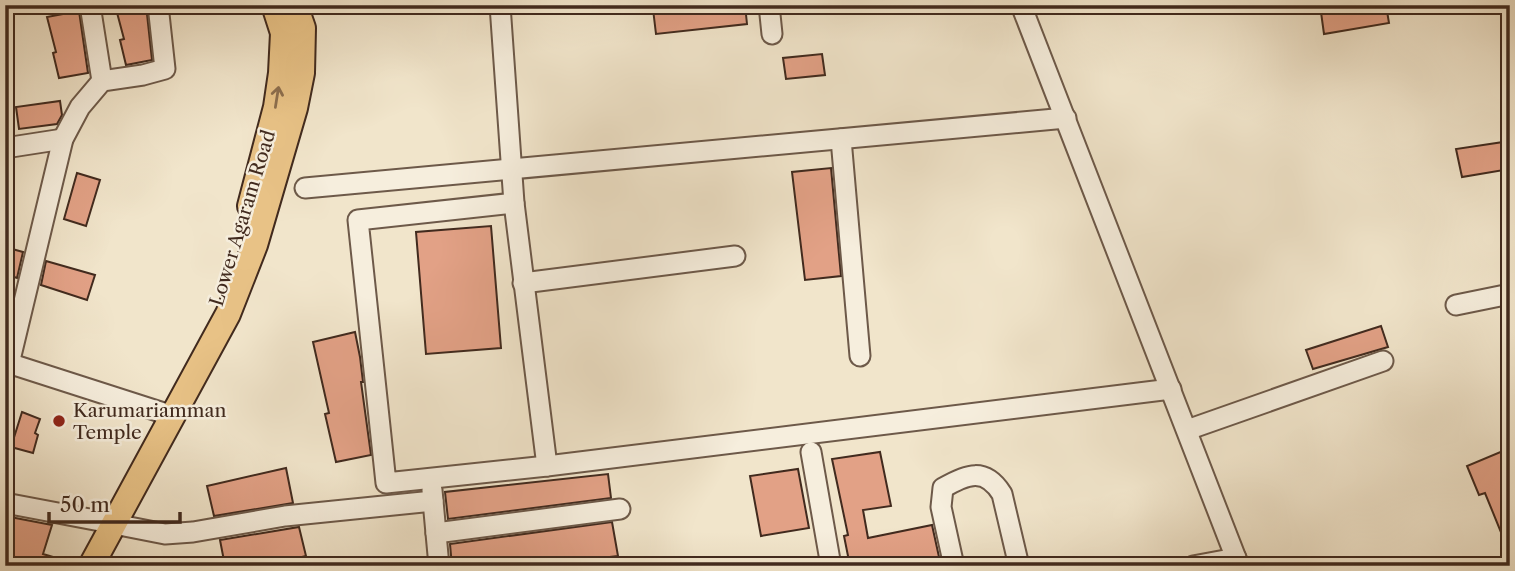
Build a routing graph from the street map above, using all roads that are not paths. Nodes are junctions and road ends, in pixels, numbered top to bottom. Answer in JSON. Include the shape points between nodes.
{"nodes":[{"id":1,"x":90,"y":5,"type":"edge"},
{"id":2,"x":158,"y":5,"type":"edge"},
{"id":3,"x":274,"y":5,"type":"edge"},
{"id":4,"x":295,"y":5,"type":"edge"},
{"id":5,"x":500,"y":5,"type":"edge"},
{"id":6,"x":769,"y":5,"type":"edge"},
{"id":7,"x":1021,"y":5,"type":"edge"},
{"id":8,"x":772,"y":34,"type":"dead end"},
{"id":9,"x":102,"y":81,"type":"junction"},
{"id":10,"x":1066,"y":118,"type":"junction"},
{"id":11,"x":63,"y":139,"type":"junction"},
{"id":12,"x":841,"y":139,"type":"junction"},
{"id":13,"x":5,"y":148,"type":"edge"},
{"id":14,"x":511,"y":169,"type":"junction"},
{"id":15,"x":305,"y":188,"type":"dead end"},
{"id":16,"x":514,"y":203,"type":"junction"},
{"id":17,"x":735,"y":256,"type":"dead end"},
{"id":18,"x":523,"y":283,"type":"junction"},
{"id":19,"x":1510,"y":294,"type":"edge"},
{"id":20,"x":1456,"y":305,"type":"dead end"},
{"id":21,"x":860,"y":356,"type":"dead end"},
{"id":22,"x":1383,"y":360,"type":"dead end"},
{"id":23,"x":7,"y":363,"type":"edge"},
{"id":24,"x":1171,"y":389,"type":"junction"},
{"id":25,"x":166,"y":413,"type":"junction"},
{"id":26,"x":1187,"y":430,"type":"junction"},
{"id":27,"x":811,"y":452,"type":"dead end"},
{"id":28,"x":547,"y":466,"type":"junction"},
{"id":29,"x":431,"y":479,"type":"junction"},
{"id":30,"x":433,"y":501,"type":"junction"},
{"id":31,"x":5,"y":503,"type":"edge"},
{"id":32,"x":620,"y":509,"type":"dead end"},
{"id":33,"x":107,"y":522,"type":"junction"},
{"id":34,"x":436,"y":533,"type":"junction"},
{"id":35,"x":1238,"y":562,"type":"edge"},
{"id":36,"x":76,"y":566,"type":"edge"},
{"id":37,"x":91,"y":566,"type":"edge"},
{"id":38,"x":439,"y":566,"type":"edge"},
{"id":39,"x":831,"y":566,"type":"edge"},
{"id":40,"x":954,"y":566,"type":"edge"},
{"id":41,"x":1019,"y":566,"type":"edge"},
{"id":42,"x":1193,"y":566,"type":"edge"}],
"edges":[{"from":1,"to":9,"type":"street"},
{"from":2,"to":9,"type":"street","via":[[165,69]]},
{"from":25,"to":3,"type":"main road","name":"Lower Agaram Road","one_way":true,"via":[[216,308],[255,191],[281,73],[283,33]]},
{"from":4,"to":25,"type":"main road","name":"Lower Agaram Road","via":[[303,28],[302,73],[256,245],[228,314]]},
{"from":5,"to":14,"type":"street"},
{"from":6,"to":8,"type":"street"},
{"from":7,"to":10,"type":"street"},
{"from":9,"to":11,"type":"street","via":[[80,107]]},
{"from":10,"to":12,"type":"street"},
{"from":10,"to":24,"type":"street"},
{"from":11,"to":13,"type":"street"},
{"from":11,"to":23,"type":"street"},
{"from":12,"to":14,"type":"street"},
{"from":12,"to":21,"type":"street"},
{"from":14,"to":15,"type":"street"},
{"from":14,"to":16,"type":"street"},
{"from":16,"to":18,"type":"street"},
{"from":16,"to":29,"type":"street","via":[[358,220],[386,483]]},
{"from":17,"to":18,"type":"street"},
{"from":18,"to":28,"type":"street"},
{"from":19,"to":20,"type":"street"},
{"from":22,"to":26,"type":"street"},
{"from":23,"to":25,"type":"street"},
{"from":24,"to":26,"type":"street"},
{"from":24,"to":28,"type":"street"},
{"from":25,"to":33,"type":"main road","name":"Lower Agaram Road"},
{"from":26,"to":35,"type":"street"},
{"from":27,"to":39,"type":"street"},
{"from":28,"to":29,"type":"street"},
{"from":29,"to":30,"type":"street"},
{"from":30,"to":33,"type":"street","via":[[297,514],[165,534]]},
{"from":30,"to":34,"type":"street"},
{"from":31,"to":33,"type":"street"},
{"from":32,"to":34,"type":"street"},
{"from":33,"to":36,"type":"main road","name":"Lower Agaram Road"},
{"from":33,"to":37,"type":"main road"},
{"from":34,"to":38,"type":"street"},
{"from":35,"to":42,"type":"street"},
{"from":40,"to":41,"type":"street","via":[[941,507],[943,488],[970,475],[985,477],[1002,494]]}]}
